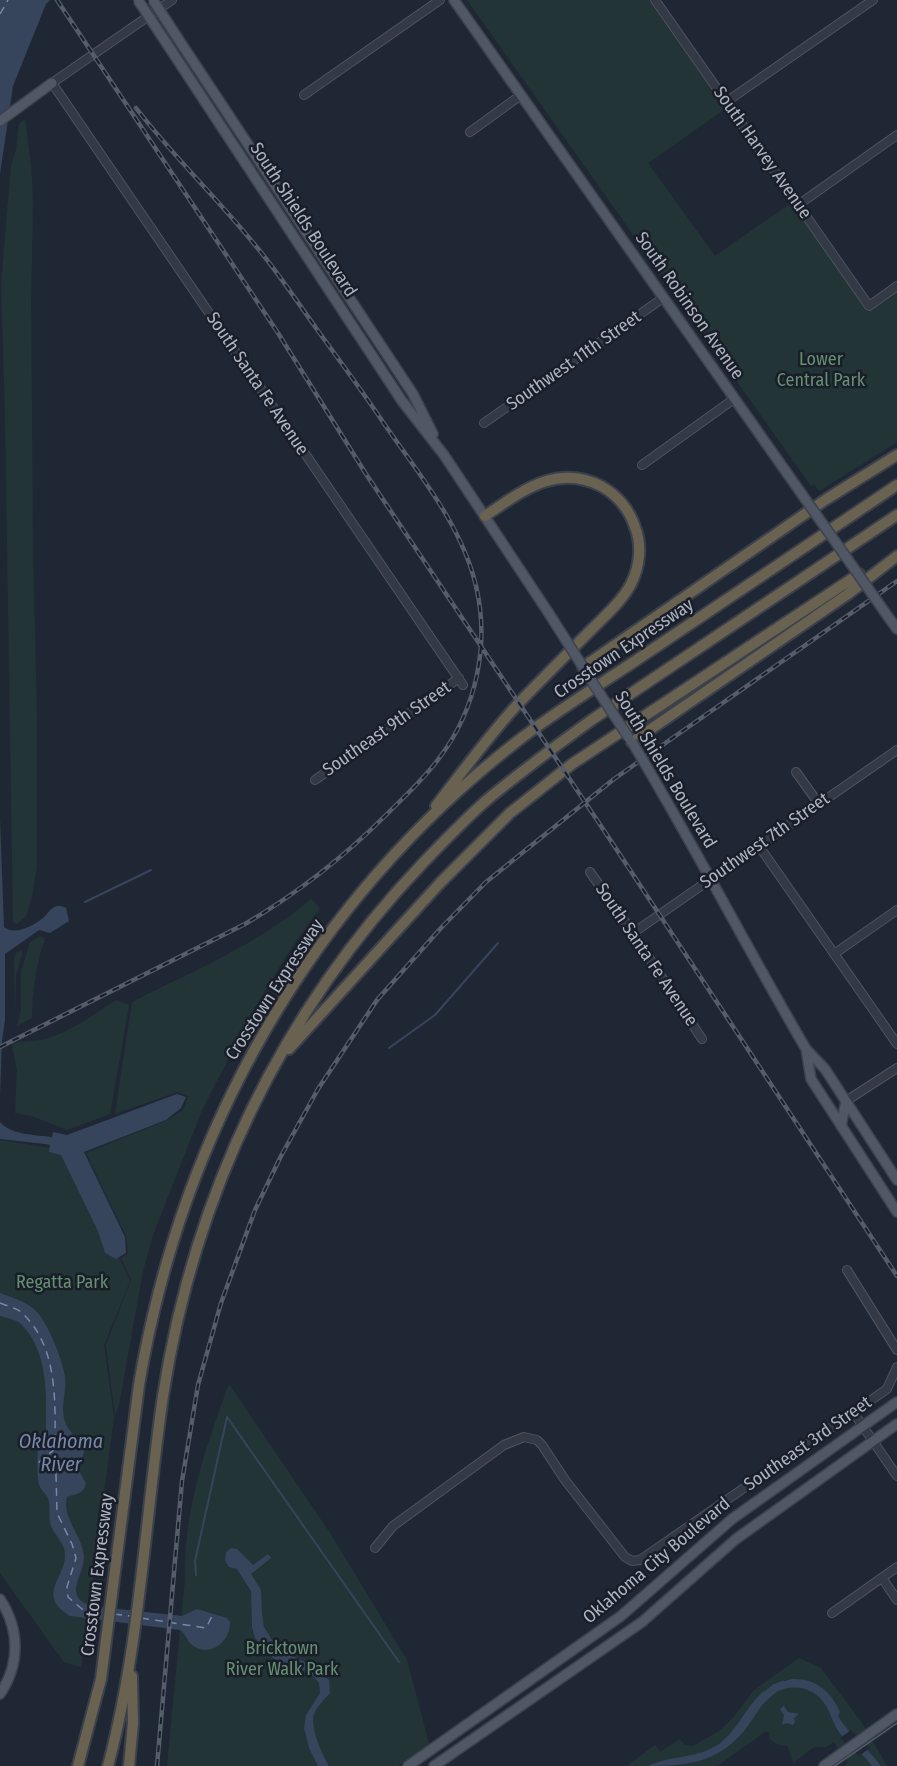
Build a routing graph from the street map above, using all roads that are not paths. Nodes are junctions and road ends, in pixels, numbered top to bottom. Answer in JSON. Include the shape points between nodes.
{"nodes":[{"id":1,"x":138,"y":0,"type":"edge"},
{"id":2,"x":153,"y":0,"type":"edge"},
{"id":3,"x":172,"y":0,"type":"edge"},
{"id":4,"x":440,"y":0,"type":"edge"},
{"id":5,"x":454,"y":0,"type":"edge"},
{"id":6,"x":656,"y":0,"type":"edge"},
{"id":7,"x":873,"y":0,"type":"edge"},
{"id":8,"x":48,"y":86,"type":"junction"},
{"id":9,"x":304,"y":95,"type":"dead end"},
{"id":10,"x":521,"y":95,"type":"junction"},
{"id":11,"x":726,"y":102,"type":"junction"},
{"id":12,"x":0,"y":121,"type":"edge"},
{"id":13,"x":470,"y":132,"type":"dead end"},
{"id":14,"x":897,"y":135,"type":"edge"},
{"id":15,"x":798,"y":205,"type":"junction"},
{"id":16,"x":897,"y":286,"type":"edge"},
{"id":17,"x":663,"y":298,"type":"junction"},
{"id":18,"x":734,"y":399,"type":"junction"},
{"id":19,"x":484,"y":423,"type":"dead end"},
{"id":20,"x":444,"y":454,"type":"junction"},
{"id":21,"x":897,"y":455,"type":"edge"},
{"id":22,"x":642,"y":465,"type":"dead end"},
{"id":23,"x":897,"y":485,"type":"edge"},
{"id":24,"x":897,"y":515,"type":"edge"},
{"id":25,"x":485,"y":516,"type":"junction"},
{"id":26,"x":897,"y":556,"type":"edge"},
{"id":27,"x":859,"y":574,"type":"junction"},
{"id":28,"x":897,"y":629,"type":"edge"},
{"id":29,"x":583,"y":667,"type":"junction"},
{"id":30,"x":461,"y":681,"type":"joint"},
{"id":31,"x":630,"y":740,"type":"junction"},
{"id":32,"x":897,"y":750,"type":"edge"},
{"id":33,"x":796,"y":772,"type":"dead end"},
{"id":34,"x":315,"y":780,"type":"dead end"},
{"id":35,"x":819,"y":804,"type":"junction"},
{"id":36,"x":413,"y":836,"type":"junction"},
{"id":37,"x":759,"y":846,"type":"junction"},
{"id":38,"x":590,"y":872,"type":"dead end"},
{"id":39,"x":897,"y":910,"type":"edge"},
{"id":40,"x":633,"y":933,"type":"junction"},
{"id":41,"x":834,"y":954,"type":"junction"},
{"id":42,"x":702,"y":1039,"type":"dead end"},
{"id":43,"x":897,"y":1044,"type":"edge"},
{"id":44,"x":807,"y":1049,"type":"junction"},
{"id":45,"x":274,"y":1064,"type":"junction"},
{"id":46,"x":897,"y":1068,"type":"edge"},
{"id":47,"x":846,"y":1101,"type":"junction"},
{"id":48,"x":841,"y":1126,"type":"junction"},
{"id":49,"x":897,"y":1180,"type":"edge"},
{"id":50,"x":897,"y":1212,"type":"edge"},
{"id":51,"x":847,"y":1270,"type":"dead end"},
{"id":52,"x":897,"y":1350,"type":"edge"},
{"id":53,"x":897,"y":1367,"type":"edge"},
{"id":54,"x":897,"y":1402,"type":"edge"},
{"id":55,"x":853,"y":1412,"type":"junction"},
{"id":56,"x":897,"y":1424,"type":"edge"},
{"id":57,"x":862,"y":1426,"type":"junction"},
{"id":58,"x":873,"y":1442,"type":"junction"},
{"id":59,"x":897,"y":1476,"type":"edge"},
{"id":60,"x":375,"y":1548,"type":"dead end"},
{"id":61,"x":897,"y":1567,"type":"edge"},
{"id":62,"x":882,"y":1578,"type":"junction"},
{"id":63,"x":0,"y":1599,"type":"edge"},
{"id":64,"x":897,"y":1600,"type":"edge"},
{"id":65,"x":832,"y":1613,"type":"dead end"},
{"id":66,"x":131,"y":1648,"type":"junction"},
{"id":67,"x":0,"y":1694,"type":"edge"},
{"id":68,"x":897,"y":1714,"type":"edge"},
{"id":69,"x":78,"y":1766,"type":"edge"},
{"id":70,"x":108,"y":1766,"type":"edge"},
{"id":71,"x":127,"y":1766,"type":"edge"},
{"id":72,"x":408,"y":1766,"type":"edge"},
{"id":73,"x":434,"y":1766,"type":"edge"},
{"id":74,"x":824,"y":1766,"type":"edge"}],
"edges":[{"from":1,"to":20,"type":"main road","name":"South Shields Boulevard","bridge":true,"via":[[402,402]]},
{"from":2,"to":20,"type":"main road","name":"South Shields Boulevard","bridge":true,"via":[[412,394]]},
{"from":3,"to":8,"type":"street"},
{"from":4,"to":9,"type":"street"},
{"from":5,"to":10,"type":"main road","name":"South Robinson Avenue"},
{"from":6,"to":11,"type":"street","name":"South Harvey Avenue"},
{"from":7,"to":11,"type":"street"},
{"from":8,"to":12,"type":"main road"},
{"from":8,"to":30,"type":"street","name":"South Santa Fe Avenue"},
{"from":10,"to":13,"type":"street"},
{"from":10,"to":17,"type":"main road","name":"South Robinson Avenue"},
{"from":11,"to":15,"type":"street","name":"South Harvey Avenue"},
{"from":14,"to":15,"type":"street"},
{"from":15,"to":16,"type":"street","name":"South Harvey Avenue","via":[[869,306]]},
{"from":17,"to":18,"type":"main road","name":"South Robinson Avenue"},
{"from":17,"to":19,"type":"street","name":"Southwest 11th Street"},
{"from":18,"to":22,"type":"street"},
{"from":18,"to":27,"type":"main road","name":"South Robinson Avenue","bridge":true},
{"from":20,"to":25,"type":"main road","name":"South Shields Boulevard"},
{"from":21,"to":29,"type":"highway"},
{"from":23,"to":36,"type":"highway","name":"Crosstown Expressway","via":[[533,730]]},
{"from":24,"to":45,"type":"highway","name":"Crosstown Expressway","via":[[593,719],[486,800],[377,913],[324,983]]},
{"from":25,"to":29,"type":"main road","name":"South Shields Boulevard","bridge":true},
{"from":25,"to":36,"type":"highway","via":[[541,482],[564,478],[591,482],[617,498],[633,519],[639,544],[636,571],[616,605],[501,724]]},
{"from":26,"to":31,"type":"highway","via":[[848,594]]},
{"from":27,"to":28,"type":"main road","name":"South Robinson Avenue","bridge":true},
{"from":27,"to":45,"type":"highway","via":[[572,764],[510,813],[440,883]]},
{"from":29,"to":31,"type":"main road","name":"South Shields Boulevard","bridge":true},
{"from":30,"to":34,"type":"street","name":"Southeast 9th Street"},
{"from":31,"to":44,"type":"main road","name":"South Shields Boulevard","bridge":true},
{"from":32,"to":35,"type":"street","name":"Southwest 7th Street"},
{"from":33,"to":35,"type":"street"},
{"from":35,"to":37,"type":"street","name":"Southwest 7th Street"},
{"from":36,"to":69,"type":"highway","name":"Crosstown Expressway","via":[[350,906],[294,984],[234,1086],[200,1162],[177,1226],[147,1340],[106,1646]]},
{"from":37,"to":40,"type":"street","name":"Southwest 7th Street"},
{"from":37,"to":41,"type":"street"},
{"from":38,"to":40,"type":"street","name":"South Santa Fe Avenue"},
{"from":39,"to":41,"type":"street"},
{"from":40,"to":42,"type":"street","name":"South Santa Fe Avenue"},
{"from":41,"to":43,"type":"street"},
{"from":44,"to":47,"type":"main road","name":"South Shields Boulevard"},
{"from":44,"to":48,"type":"main road","name":"South Shields Boulevard","via":[[811,1079]]},
{"from":45,"to":66,"type":"highway","name":"Crosstown Expressway","via":[[230,1156],[190,1269],[163,1398]]},
{"from":46,"to":47,"type":"street"},
{"from":47,"to":48,"type":"main road"},
{"from":47,"to":49,"type":"main road","name":"South Shields Boulevard"},
{"from":48,"to":50,"type":"main road","name":"South Shields Boulevard"},
{"from":51,"to":52,"type":"street"},
{"from":53,"to":55,"type":"street","name":"Southeast 3rd Street","via":[[887,1389]]},
{"from":54,"to":57,"type":"main road","name":"Oklahoma City Boulevard"},
{"from":55,"to":57,"type":"street"},
{"from":55,"to":60,"type":"street","name":"Southeast 3rd Street","via":[[640,1560],[632,1562],[625,1557],[542,1445],[529,1438],[510,1442],[484,1458],[393,1526]]},
{"from":56,"to":58,"type":"main road","name":"Oklahoma City Boulevard"},
{"from":57,"to":58,"type":"street"},
{"from":57,"to":72,"type":"main road","name":"Oklahoma City Boulevard","via":[[732,1519],[621,1616]]},
{"from":58,"to":59,"type":"street"},
{"from":58,"to":73,"type":"main road","name":"Oklahoma City Boulevard","via":[[736,1539],[626,1633]]},
{"from":61,"to":62,"type":"street"},
{"from":62,"to":64,"type":"street"},
{"from":62,"to":65,"type":"street"},
{"from":63,"to":67,"type":"main road","via":[[11,1618],[16,1649],[9,1679]]},
{"from":66,"to":70,"type":"highway","name":"Crosstown Expressway","via":[[120,1721]]},
{"from":66,"to":71,"type":"highway","via":[[133,1723]]},
{"from":68,"to":74,"type":"main road"}]}
